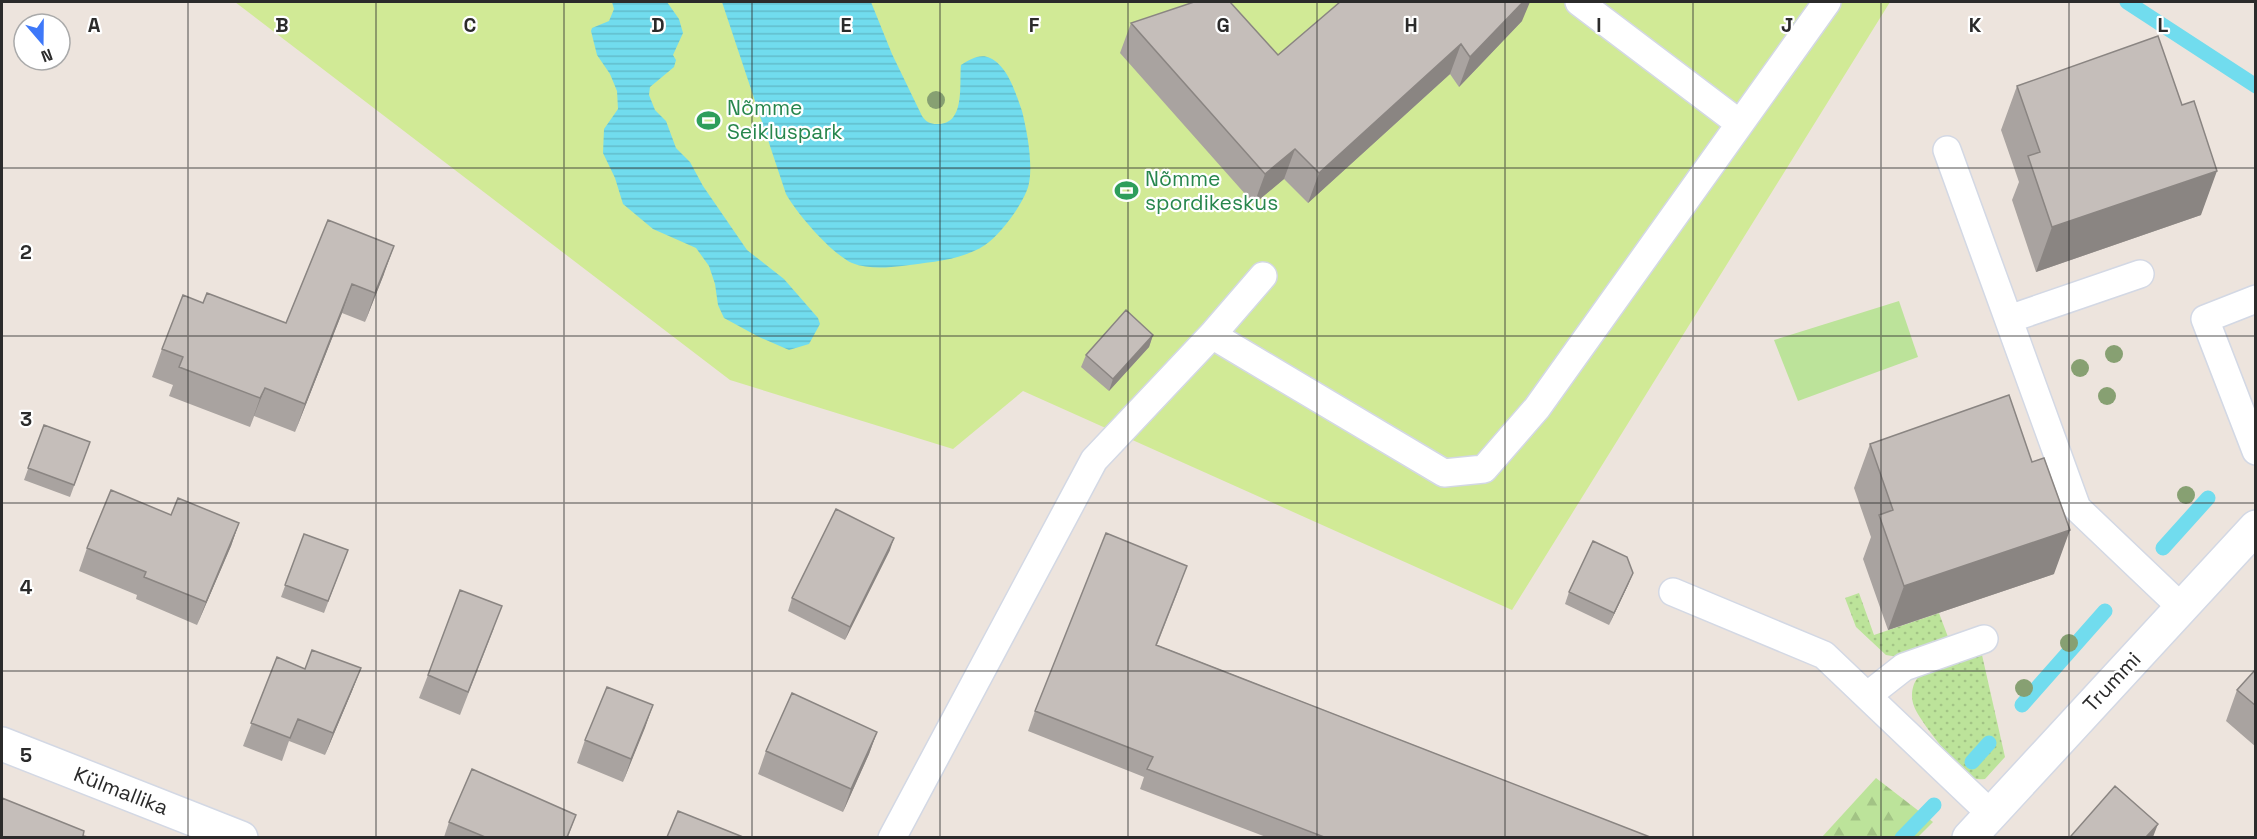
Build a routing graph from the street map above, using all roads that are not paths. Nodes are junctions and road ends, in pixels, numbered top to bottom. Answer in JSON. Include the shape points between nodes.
{"nodes":[{"id":1,"x":1580,"y":2,"type":"edge"},
{"id":2,"x":1827,"y":2,"type":"edge"},
{"id":3,"x":1739,"y":123,"type":"junction"},
{"id":4,"x":1947,"y":150,"type":"dead end"},
{"id":5,"x":2140,"y":274,"type":"dead end"},
{"id":6,"x":1263,"y":276,"type":"dead end"},
{"id":7,"x":2256,"y":299,"type":"edge"},
{"id":8,"x":2009,"y":319,"type":"junction"},
{"id":9,"x":1212,"y":335,"type":"junction"},
{"id":10,"x":2256,"y":452,"type":"edge"},
{"id":11,"x":2256,"y":526,"type":"edge"},
{"id":12,"x":1673,"y":592,"type":"dead end"},
{"id":13,"x":2181,"y":607,"type":"junction"},
{"id":14,"x":1984,"y":639,"type":"dead end"},
{"id":15,"x":1867,"y":696,"type":"junction"},
{"id":16,"x":2,"y":744,"type":"edge"},
{"id":17,"x":1991,"y":814,"type":"junction"},
{"id":18,"x":241,"y":837,"type":"edge"},
{"id":19,"x":892,"y":837,"type":"edge"},
{"id":20,"x":1969,"y":837,"type":"edge"}],
"edges":[{"from":1,"to":3,"type":"lane"},
{"from":2,"to":3,"type":"lane"},
{"from":3,"to":9,"type":"lane","via":[[1537,408],[1484,469],[1444,473]]},
{"from":4,"to":8,"type":"lane"},
{"from":5,"to":8,"type":"lane"},
{"from":6,"to":9,"type":"lane"},
{"from":7,"to":10,"type":"lane","via":[[2205,319]]},
{"from":8,"to":13,"type":"lane","via":[[2077,508]]},
{"from":9,"to":19,"type":"lane","via":[[1094,460]]},
{"from":11,"to":13,"type":"street","name":"Trummi"},
{"from":12,"to":15,"type":"lane","via":[[1824,655]]},
{"from":13,"to":17,"type":"street","name":"Trummi"},
{"from":14,"to":15,"type":"lane","via":[[1904,667]]},
{"from":15,"to":17,"type":"lane"},
{"from":16,"to":18,"type":"street","name":"Külmallika"},
{"from":17,"to":20,"type":"street","name":"Trummi"}]}
